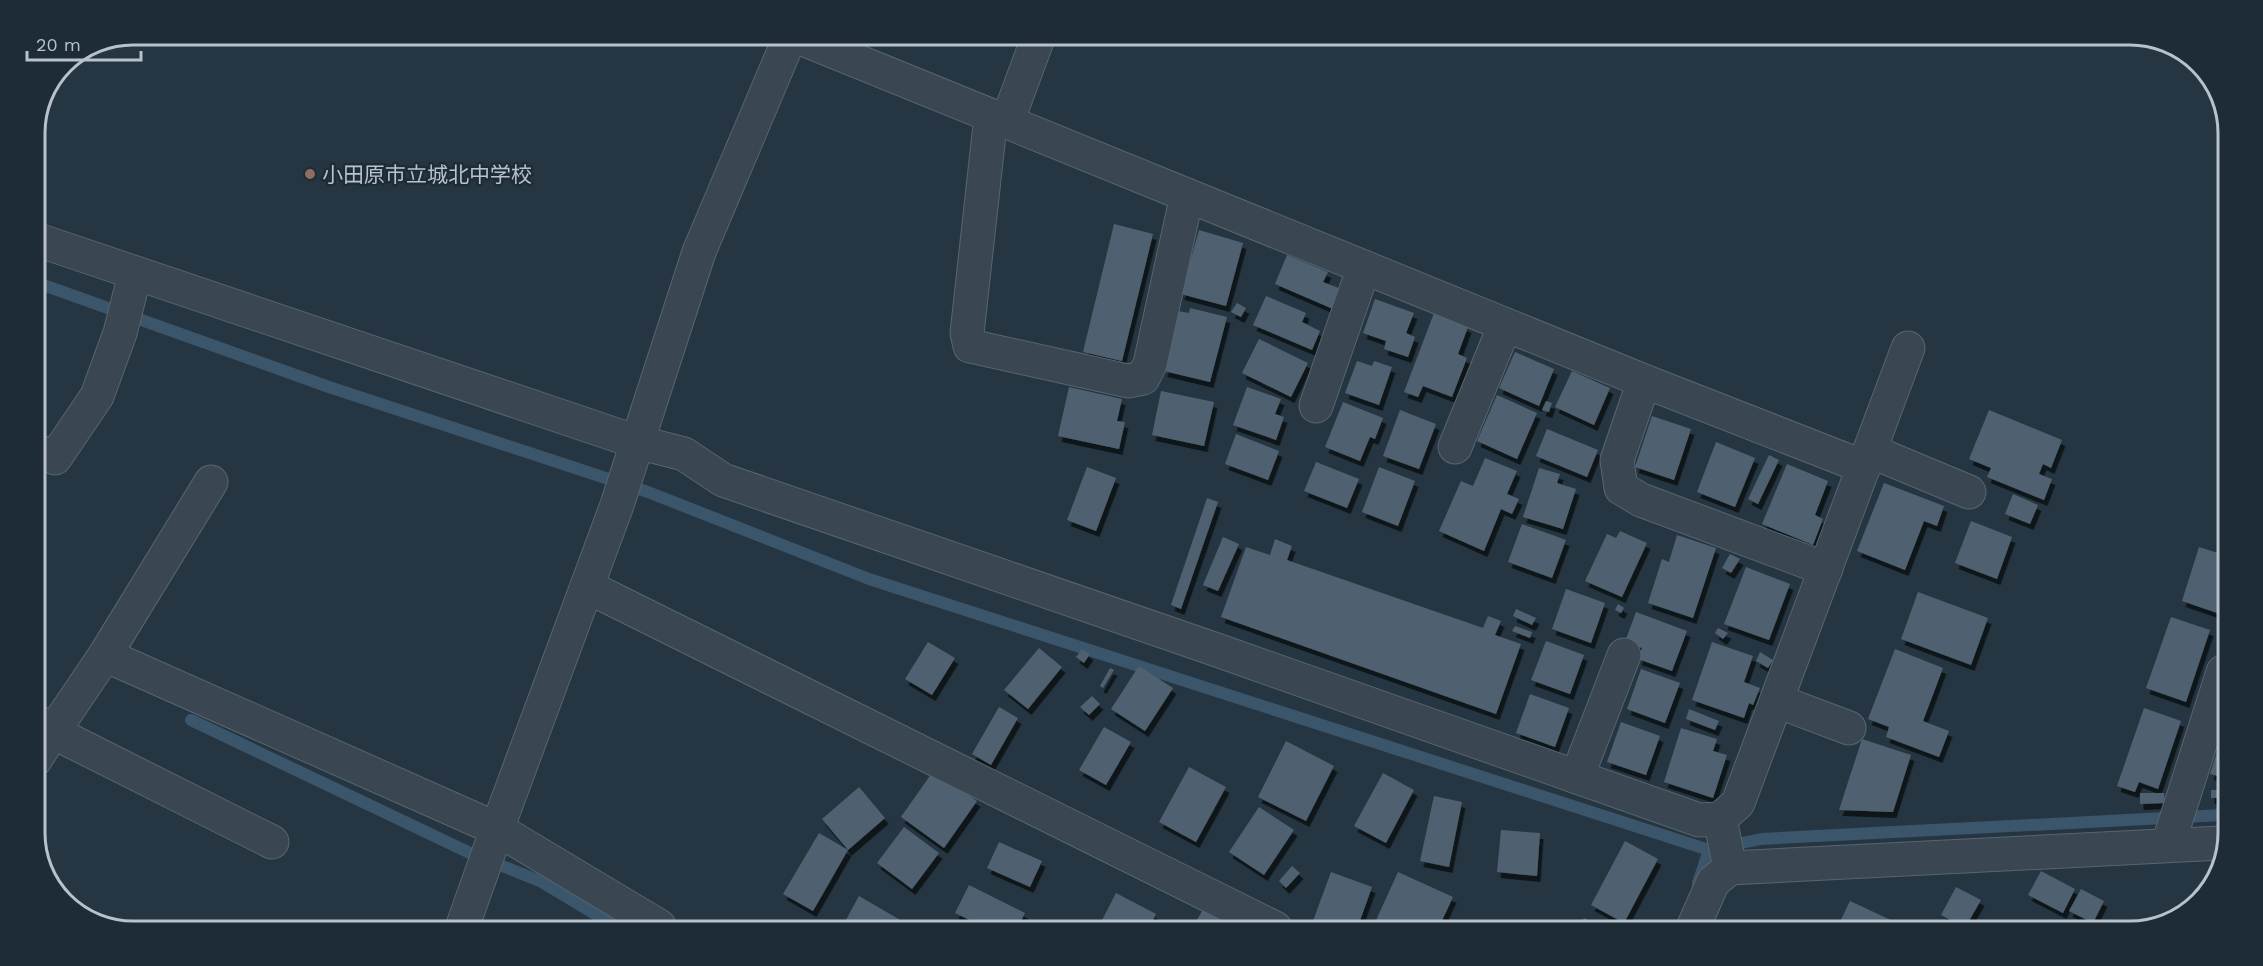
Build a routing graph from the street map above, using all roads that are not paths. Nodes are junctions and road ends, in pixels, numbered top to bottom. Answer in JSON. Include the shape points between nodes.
{"nodes":[{"id":1,"x":787,"y":45,"type":"edge"},
{"id":2,"x":818,"y":45,"type":"edge"},
{"id":3,"x":1035,"y":45,"type":"edge"},
{"id":4,"x":999,"y":119,"type":"junction"},
{"id":5,"x":1187,"y":195,"type":"junction"},
{"id":6,"x":45,"y":242,"type":"edge"},
{"id":7,"x":1364,"y":267,"type":"junction"},
{"id":8,"x":135,"y":274,"type":"junction"},
{"id":9,"x":1506,"y":325,"type":"junction"},
{"id":10,"x":1908,"y":348,"type":"dead end"},
{"id":11,"x":1644,"y":381,"type":"junction"},
{"id":12,"x":1316,"y":406,"type":"dead end"},
{"id":13,"x":637,"y":442,"type":"junction"},
{"id":14,"x":1455,"y":447,"type":"dead end"},
{"id":15,"x":45,"y":454,"type":"edge"},
{"id":16,"x":1867,"y":458,"type":"junction"},
{"id":17,"x":211,"y":482,"type":"dead end"},
{"id":18,"x":1969,"y":492,"type":"dead end"},
{"id":19,"x":1826,"y":569,"type":"junction"},
{"id":20,"x":588,"y":587,"type":"junction"},
{"id":21,"x":105,"y":655,"type":"junction"},
{"id":22,"x":1624,"y":655,"type":"dead end"},
{"id":23,"x":2218,"y":688,"type":"edge"},
{"id":24,"x":1777,"y":701,"type":"junction"},
{"id":25,"x":45,"y":725,"type":"edge"},
{"id":26,"x":45,"y":727,"type":"edge"},
{"id":27,"x":1849,"y":728,"type":"dead end"},
{"id":28,"x":1577,"y":777,"type":"junction"},
{"id":29,"x":1720,"y":821,"type":"junction"},
{"id":30,"x":497,"y":829,"type":"junction"},
{"id":31,"x":272,"y":842,"type":"dead end"},
{"id":32,"x":2217,"y":843,"type":"edge"},
{"id":33,"x":2169,"y":844,"type":"junction"},
{"id":34,"x":1730,"y":867,"type":"junction"},
{"id":35,"x":465,"y":921,"type":"edge"},
{"id":36,"x":651,"y":921,"type":"edge"},
{"id":37,"x":1261,"y":921,"type":"edge"},
{"id":38,"x":1696,"y":921,"type":"edge"}],
"edges":[{"from":1,"to":13,"type":"street","via":[[699,252]]},
{"from":2,"to":4,"type":"street"},
{"from":3,"to":4,"type":"street"},
{"from":4,"to":5,"type":"street"},
{"from":4,"to":5,"type":"street","via":[[967,333],[970,346],[1128,381],[1143,378],[1150,364]]},
{"from":5,"to":7,"type":"street"},
{"from":6,"to":8,"type":"street"},
{"from":7,"to":9,"type":"street"},
{"from":7,"to":12,"type":"street"},
{"from":8,"to":13,"type":"street"},
{"from":8,"to":15,"type":"street","via":[[120,333],[97,396],[55,458]]},
{"from":9,"to":11,"type":"street"},
{"from":9,"to":14,"type":"street"},
{"from":10,"to":16,"type":"street"},
{"from":11,"to":16,"type":"street"},
{"from":11,"to":19,"type":"street","via":[[1617,460],[1621,488],[1641,500]]},
{"from":13,"to":20,"type":"street"},
{"from":13,"to":28,"type":"street","via":[[684,454],[723,480]]},
{"from":16,"to":18,"type":"street","via":[[1885,457]]},
{"from":16,"to":19,"type":"street"},
{"from":17,"to":21,"type":"street"},
{"from":19,"to":24,"type":"street"},
{"from":20,"to":30,"type":"street"},
{"from":20,"to":37,"type":"street"},
{"from":21,"to":25,"type":"street"},
{"from":21,"to":30,"type":"street"},
{"from":22,"to":28,"type":"street"},
{"from":23,"to":33,"type":"street"},
{"from":24,"to":27,"type":"street"},
{"from":24,"to":29,"type":"street","via":[[1738,803]]},
{"from":26,"to":31,"type":"street"},
{"from":28,"to":29,"type":"street","via":[[1699,820]]},
{"from":29,"to":34,"type":"street"},
{"from":30,"to":35,"type":"street"},
{"from":30,"to":36,"type":"street"},
{"from":32,"to":33,"type":"street"},
{"from":33,"to":34,"type":"street"},
{"from":34,"to":38,"type":"street","via":[[1713,882]]}]}
